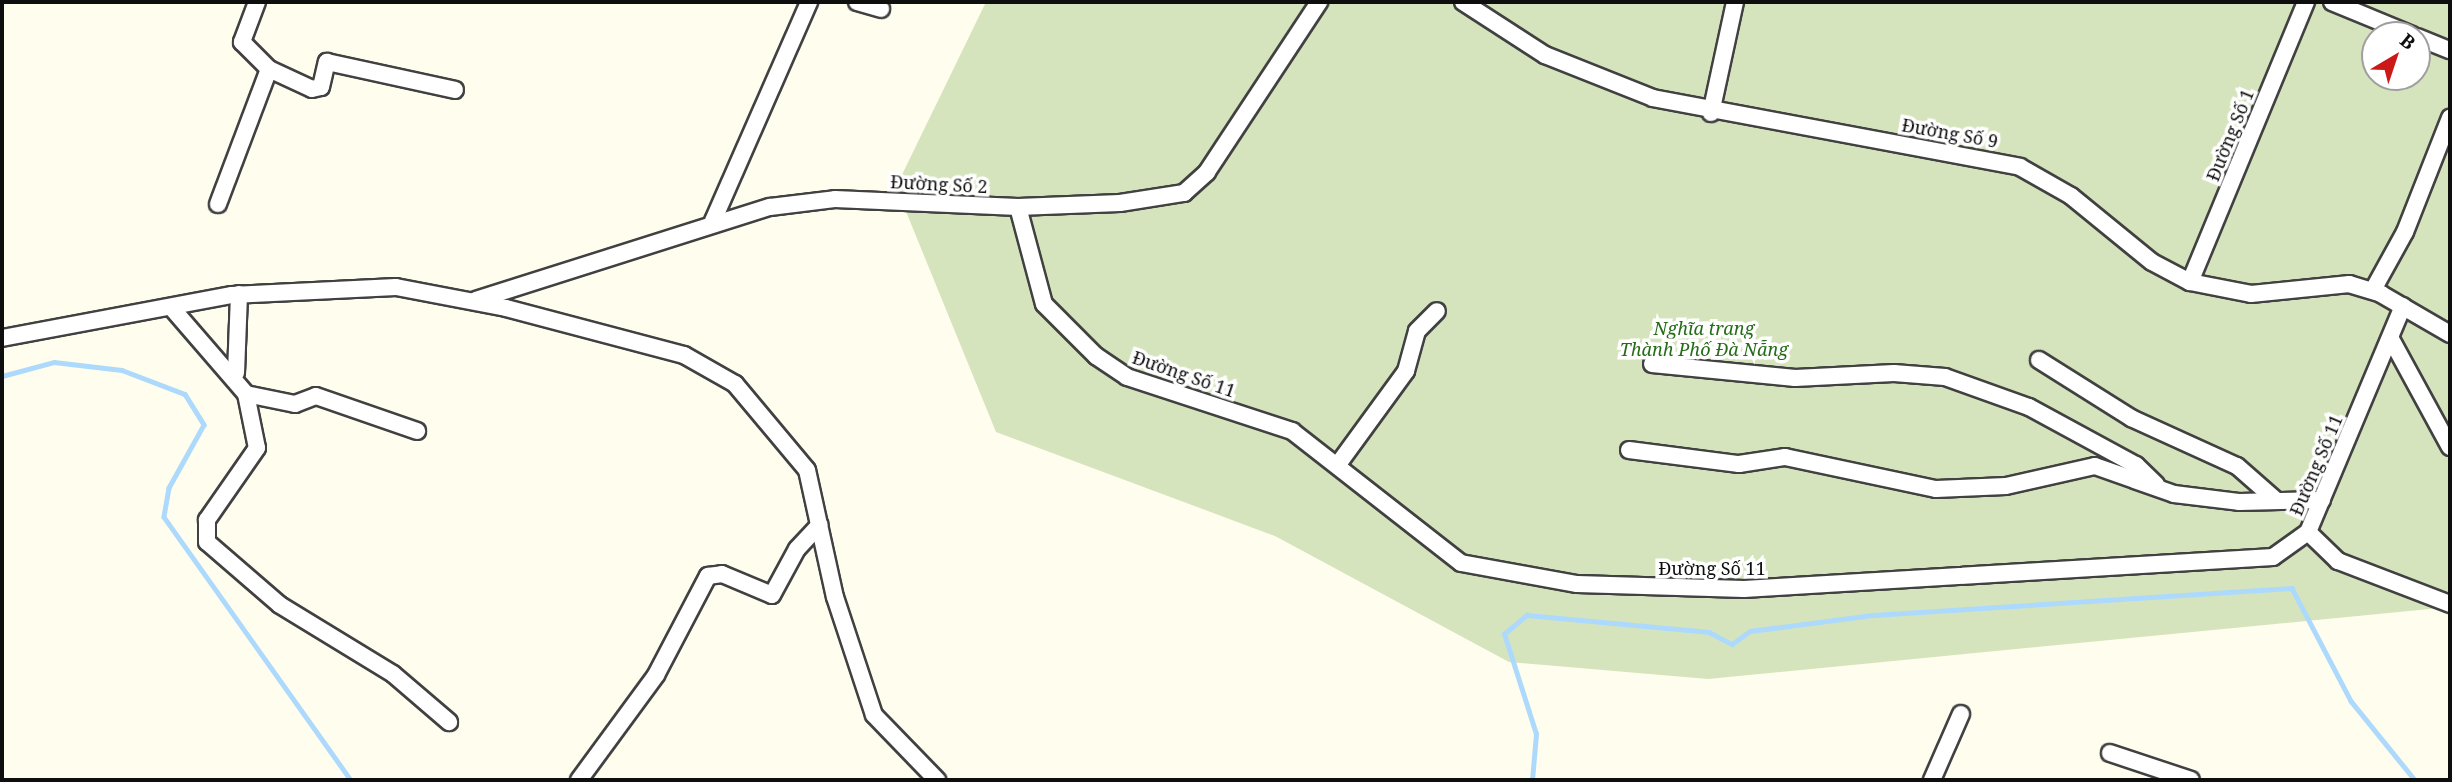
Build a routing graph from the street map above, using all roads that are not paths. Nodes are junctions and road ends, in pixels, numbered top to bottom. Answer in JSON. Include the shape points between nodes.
{"nodes":[{"id":1,"x":257,"y":2,"type":"edge"},
{"id":2,"x":809,"y":2,"type":"edge"},
{"id":3,"x":857,"y":2,"type":"edge"},
{"id":4,"x":1319,"y":2,"type":"edge"},
{"id":5,"x":1463,"y":2,"type":"edge"},
{"id":6,"x":1735,"y":2,"type":"edge"},
{"id":7,"x":2306,"y":2,"type":"edge"},
{"id":8,"x":2332,"y":2,"type":"edge"},
{"id":9,"x":881,"y":9,"type":"dead end"},
{"id":10,"x":2378,"y":21,"type":"edge"},
{"id":11,"x":2431,"y":43,"type":"edge"},
{"id":12,"x":2450,"y":50,"type":"edge"},
{"id":13,"x":270,"y":69,"type":"junction"},
{"id":14,"x":455,"y":90,"type":"dead end"},
{"id":15,"x":1711,"y":113,"type":"junction"},
{"id":16,"x":2450,"y":118,"type":"edge"},
{"id":17,"x":218,"y":204,"type":"dead end"},
{"id":18,"x":1018,"y":207,"type":"junction"},
{"id":19,"x":713,"y":221,"type":"junction"},
{"id":20,"x":2190,"y":282,"type":"junction"},
{"id":21,"x":2373,"y":290,"type":"junction"},
{"id":22,"x":239,"y":294,"type":"junction"},
{"id":23,"x":471,"y":301,"type":"junction"},
{"id":24,"x":2403,"y":306,"type":"junction"},
{"id":25,"x":171,"y":307,"type":"junction"},
{"id":26,"x":1437,"y":311,"type":"dead end"},
{"id":27,"x":2450,"y":334,"type":"edge"},
{"id":28,"x":2,"y":338,"type":"edge"},
{"id":29,"x":2390,"y":340,"type":"junction"},
{"id":30,"x":2039,"y":360,"type":"dead end"},
{"id":31,"x":1652,"y":364,"type":"dead end"},
{"id":32,"x":236,"y":373,"type":"dead end"},
{"id":33,"x":246,"y":394,"type":"junction"},
{"id":34,"x":417,"y":431,"type":"dead end"},
{"id":35,"x":2450,"y":447,"type":"edge"},
{"id":36,"x":1629,"y":450,"type":"dead end"},
{"id":37,"x":1339,"y":463,"type":"junction"},
{"id":38,"x":2162,"y":489,"type":"junction"},
{"id":39,"x":2322,"y":500,"type":"junction"},
{"id":40,"x":2277,"y":502,"type":"junction"},
{"id":41,"x":819,"y":525,"type":"junction"},
{"id":42,"x":2308,"y":532,"type":"junction"},
{"id":43,"x":2450,"y":604,"type":"edge"},
{"id":44,"x":1961,"y":714,"type":"dead end"},
{"id":45,"x":449,"y":722,"type":"dead end"},
{"id":46,"x":2110,"y":752,"type":"dead end"},
{"id":47,"x":579,"y":780,"type":"edge"},
{"id":48,"x":937,"y":780,"type":"edge"},
{"id":49,"x":1932,"y":780,"type":"edge"},
{"id":50,"x":2191,"y":780,"type":"edge"}],
"edges":[{"from":1,"to":13,"type":"street","via":[[241,40]]},
{"from":2,"to":19,"type":"street"},
{"from":3,"to":9,"type":"street"},
{"from":4,"to":18,"type":"street","name":"Đường Số 2","via":[[1194,187],[1120,203]]},
{"from":5,"to":15,"type":"street","name":"Đường Số 9","via":[[1571,69]]},
{"from":6,"to":15,"type":"street"},
{"from":7,"to":20,"type":"street","name":"Đường Số 1"},
{"from":8,"to":10,"type":"street"},
{"from":11,"to":12,"type":"street"},
{"from":13,"to":14,"type":"street","via":[[315,90],[327,62]]},
{"from":13,"to":17,"type":"street"},
{"from":15,"to":20,"type":"street","name":"Đường Số 9","via":[[2020,167],[2071,196],[2152,262]]},
{"from":16,"to":21,"type":"street","via":[[2405,232]]},
{"from":18,"to":19,"type":"street","name":"Đường Số 2","via":[[835,199]]},
{"from":18,"to":37,"type":"street","name":"Đường Số 11","via":[[1044,304],[1096,356],[1127,377],[1292,431]]},
{"from":19,"to":23,"type":"street","name":"Đường Số 2","via":[[660,244]]},
{"from":20,"to":21,"type":"street","name":"Đường Số 9","via":[[2251,294],[2333,283]]},
{"from":21,"to":24,"type":"street","name":"Đường Số 9"},
{"from":22,"to":23,"type":"street","via":[[396,287]]},
{"from":22,"to":25,"type":"street"},
{"from":22,"to":32,"type":"street"},
{"from":23,"to":41,"type":"street","via":[[684,355],[736,384],[807,470]]},
{"from":24,"to":27,"type":"street","name":"Đường Số 9"},
{"from":24,"to":29,"type":"street","name":"Đường Số 11"},
{"from":25,"to":28,"type":"street"},
{"from":25,"to":33,"type":"street"},
{"from":26,"to":37,"type":"street","via":[[1417,331],[1406,371]]},
{"from":29,"to":35,"type":"street"},
{"from":29,"to":39,"type":"street","name":"Đường Số 11"},
{"from":30,"to":40,"type":"street","via":[[2131,418],[2237,466]]},
{"from":31,"to":38,"type":"street","via":[[1795,378],[1894,373],[1945,377],[2029,407],[2136,465]]},
{"from":33,"to":34,"type":"street","via":[[295,404],[316,396]]},
{"from":33,"to":45,"type":"street","via":[[257,448],[206,520],[207,542],[280,605],[393,674]]},
{"from":36,"to":38,"type":"street","via":[[1727,463],[1785,457],[1936,489],[2006,486],[2095,466]]},
{"from":37,"to":42,"type":"street","name":"Đường Số 11","via":[[1461,563],[1577,584],[1744,589],[2273,557]]},
{"from":38,"to":40,"type":"street"},
{"from":39,"to":40,"type":"street"},
{"from":39,"to":42,"type":"street","name":"Đường Số 11"},
{"from":41,"to":47,"type":"street","via":[[797,549],[772,595],[722,573],[708,576],[656,675]]},
{"from":41,"to":48,"type":"street","via":[[874,715]]},
{"from":42,"to":43,"type":"street","via":[[2338,561]]},
{"from":44,"to":49,"type":"street"},
{"from":46,"to":50,"type":"street"}]}
